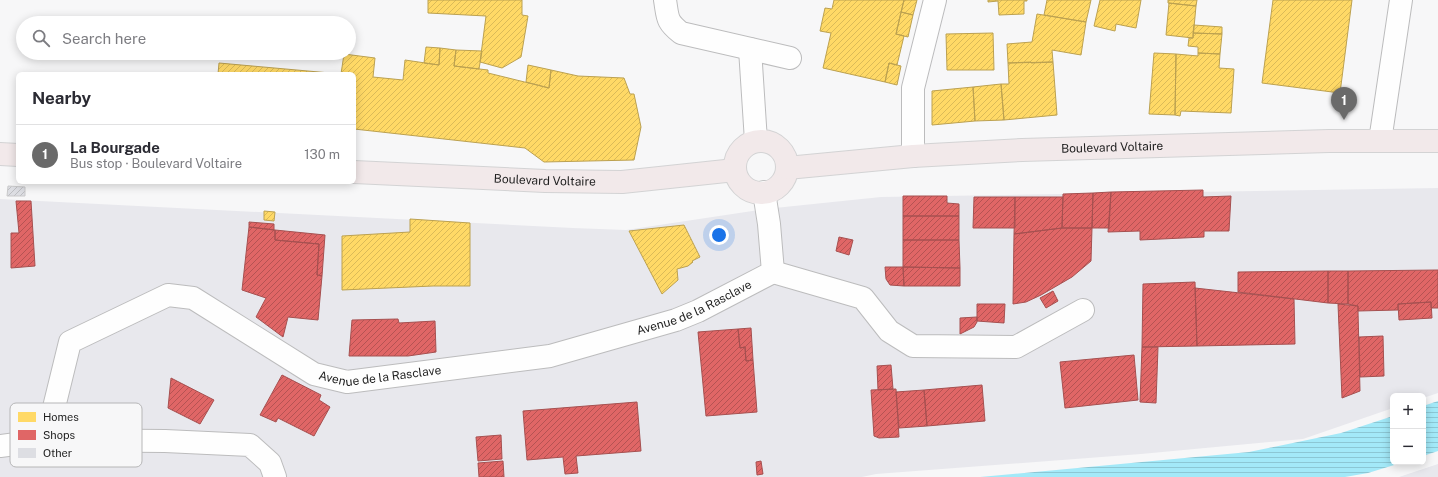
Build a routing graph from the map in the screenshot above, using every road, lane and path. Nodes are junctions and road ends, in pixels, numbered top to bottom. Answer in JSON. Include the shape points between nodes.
{"nodes":[{"id":1,"x":665,"y":0,"type":"edge"},
{"id":2,"x":935,"y":0,"type":"edge"},
{"id":3,"x":1401,"y":0,"type":"edge"},
{"id":4,"x":750,"y":49,"type":"junction"},
{"id":5,"x":790,"y":58,"type":"dead end"},
{"id":6,"x":1438,"y":140,"type":"edge"},
{"id":7,"x":756,"y":141,"type":"junction"},
{"id":8,"x":1380,"y":141,"type":"junction"},
{"id":9,"x":0,"y":154,"type":"edge"},
{"id":10,"x":16,"y":155,"type":"edge"},
{"id":11,"x":913,"y":156,"type":"junction"},
{"id":12,"x":787,"y":168,"type":"junction"},
{"id":13,"x":735,"y":170,"type":"junction"},
{"id":14,"x":356,"y":172,"type":"edge"},
{"id":15,"x":764,"y":192,"type":"junction"},
{"id":16,"x":773,"y":272,"type":"junction"},
{"id":17,"x":1083,"y":310,"type":"dead end"},
{"id":18,"x":55,"y":403,"type":"edge"},
{"id":19,"x":142,"y":441,"type":"edge"},
{"id":20,"x":10,"y":445,"type":"edge"},
{"id":21,"x":0,"y":446,"type":"edge"},
{"id":22,"x":275,"y":477,"type":"edge"}],
"edges":[{"from":1,"to":4,"type":"street","via":[[668,21],[682,33]]},
{"from":2,"to":11,"type":"street","via":[[913,88]]},
{"from":3,"to":8,"type":"street"},
{"from":4,"to":5,"type":"street"},
{"from":4,"to":7,"type":"street"},
{"from":6,"to":8,"type":"main road","name":"Boulevard Voltaire"},
{"from":7,"to":12,"type":"main road","via":[[764,141],[778,147],[786,160]]},
{"from":7,"to":13,"type":"main road","via":[[745,146],[740,152]]},
{"from":8,"to":11,"type":"main road","name":"Boulevard Voltaire","via":[[1030,150]]},
{"from":9,"to":10,"type":"main road"},
{"from":11,"to":12,"type":"main road","name":"Boulevard Voltaire"},
{"from":12,"to":15,"type":"main road","via":[[780,184],[773,190]]},
{"from":13,"to":14,"type":"main road","name":"Boulevard Voltaire","via":[[622,182]]},
{"from":13,"to":15,"type":"main road","via":[[738,178],[749,189]]},
{"from":15,"to":16,"type":"street"},
{"from":16,"to":17,"type":"street","via":[[863,298],[889,331],[913,346],[1016,347]]},
{"from":16,"to":18,"type":"street","name":"Avenue de la Rasclave","via":[[676,320],[550,356],[347,382],[314,374],[193,298],[168,296],[70,342]]},
{"from":19,"to":22,"type":"street","via":[[250,445],[270,463]]},
{"from":20,"to":21,"type":"street"}]}
